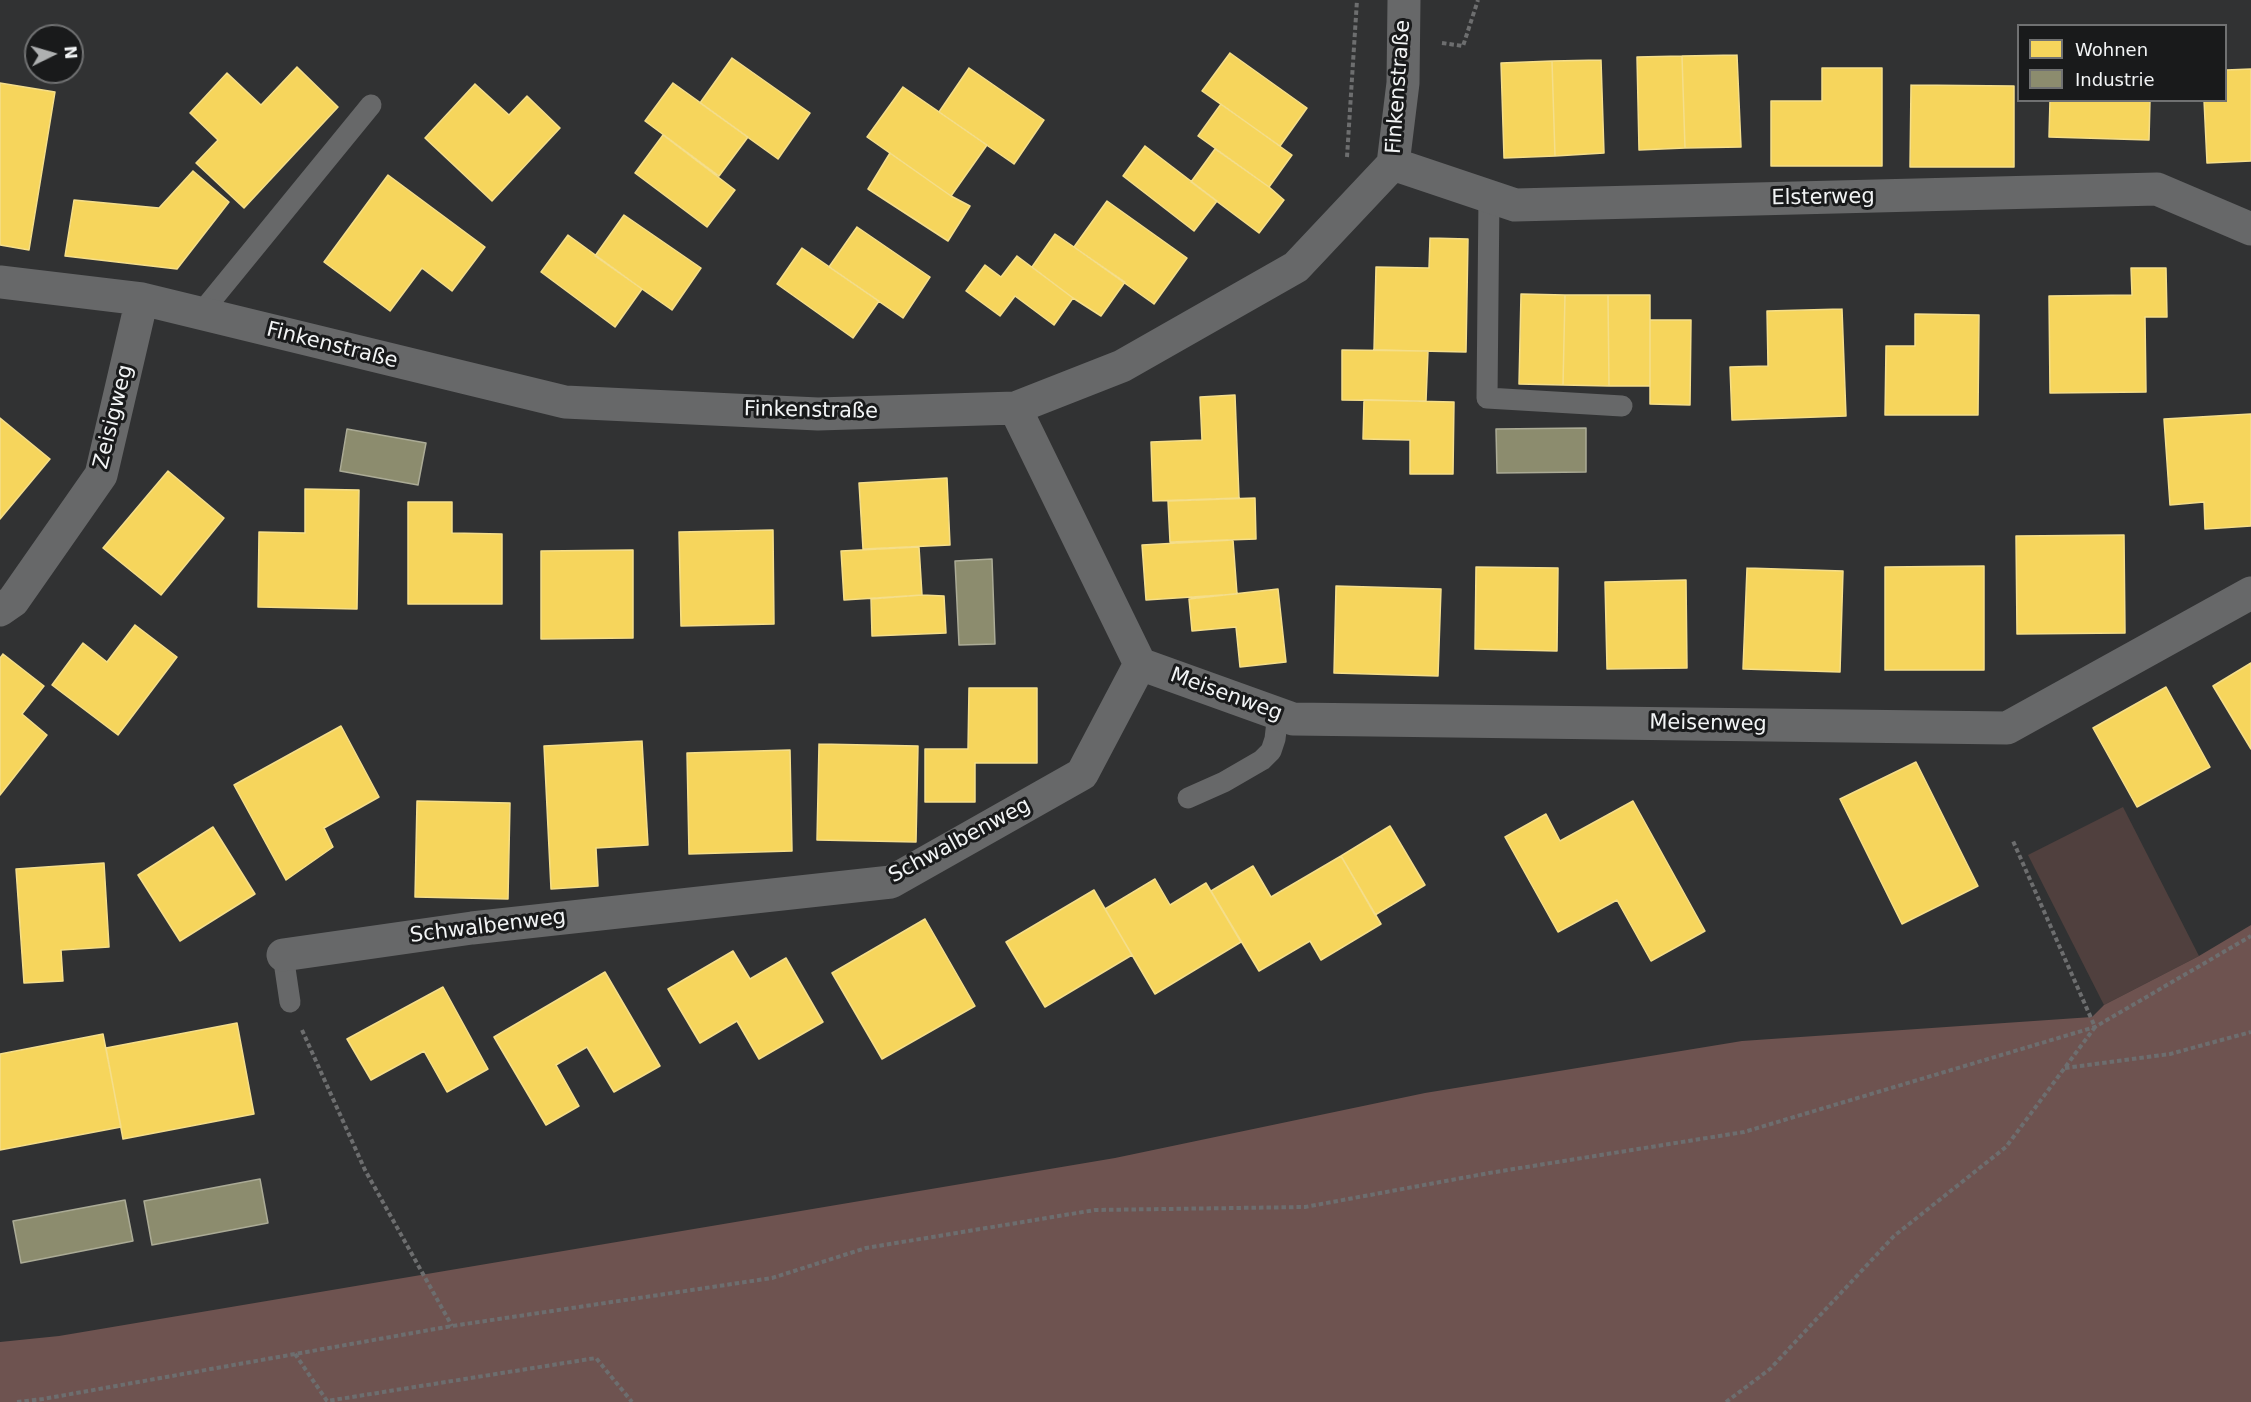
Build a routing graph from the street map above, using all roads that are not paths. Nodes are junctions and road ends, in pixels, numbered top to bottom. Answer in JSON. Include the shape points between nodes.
{"nodes":[{"id":1,"x":1404,"y":0,"type":"edge"},
{"id":2,"x":371,"y":105,"type":"dead end"},
{"id":3,"x":1393,"y":165,"type":"junction"},
{"id":4,"x":1489,"y":196,"type":"junction"},
{"id":5,"x":2251,"y":229,"type":"edge"},
{"id":6,"x":0,"y":282,"type":"edge"},
{"id":7,"x":142,"y":299,"type":"junction"},
{"id":8,"x":201,"y":314,"type":"junction"},
{"id":9,"x":1622,"y":406,"type":"dead end"},
{"id":10,"x":1015,"y":408,"type":"junction"},
{"id":11,"x":2251,"y":593,"type":"edge"},
{"id":12,"x":0,"y":610,"type":"edge"},
{"id":13,"x":1140,"y":664,"type":"junction"},
{"id":14,"x":1278,"y":714,"type":"junction"},
{"id":15,"x":1188,"y":798,"type":"dead end"},
{"id":16,"x":283,"y":955,"type":"joint"},
{"id":17,"x":290,"y":1002,"type":"road end"}],
"edges":[{"from":1,"to":3,"type":"street","name":"Finkenstraße","via":[[1403,83]]},
{"from":2,"to":8,"type":"lane"},
{"from":3,"to":4,"type":"street","name":"Elsterweg"},
{"from":3,"to":10,"type":"street","name":"Finkenstraße","via":[[1296,267],[1122,366]]},
{"from":4,"to":5,"type":"street","name":"Elsterweg","via":[[1515,206],[2157,189]]},
{"from":4,"to":9,"type":"lane","via":[[1487,398]]},
{"from":6,"to":7,"type":"street","name":"Finkenstraße"},
{"from":7,"to":8,"type":"street","name":"Finkenstraße"},
{"from":7,"to":12,"type":"street","name":"Zeisigweg","via":[[101,475],[13,601]]},
{"from":8,"to":10,"type":"street","name":"Finkenstraße","via":[[565,402],[818,414]]},
{"from":10,"to":13,"type":"street"},
{"from":11,"to":14,"type":"street","name":"Meisenweg","via":[[2007,728],[1293,719]]},
{"from":13,"to":14,"type":"street","name":"Meisenweg"},
{"from":13,"to":16,"type":"street","name":"Schwalbenweg","via":[[1082,774],[891,882],[472,928]]},
{"from":14,"to":15,"type":"lane","via":[[1271,751],[1262,760]]},
{"from":16,"to":17,"type":"lane"}]}
